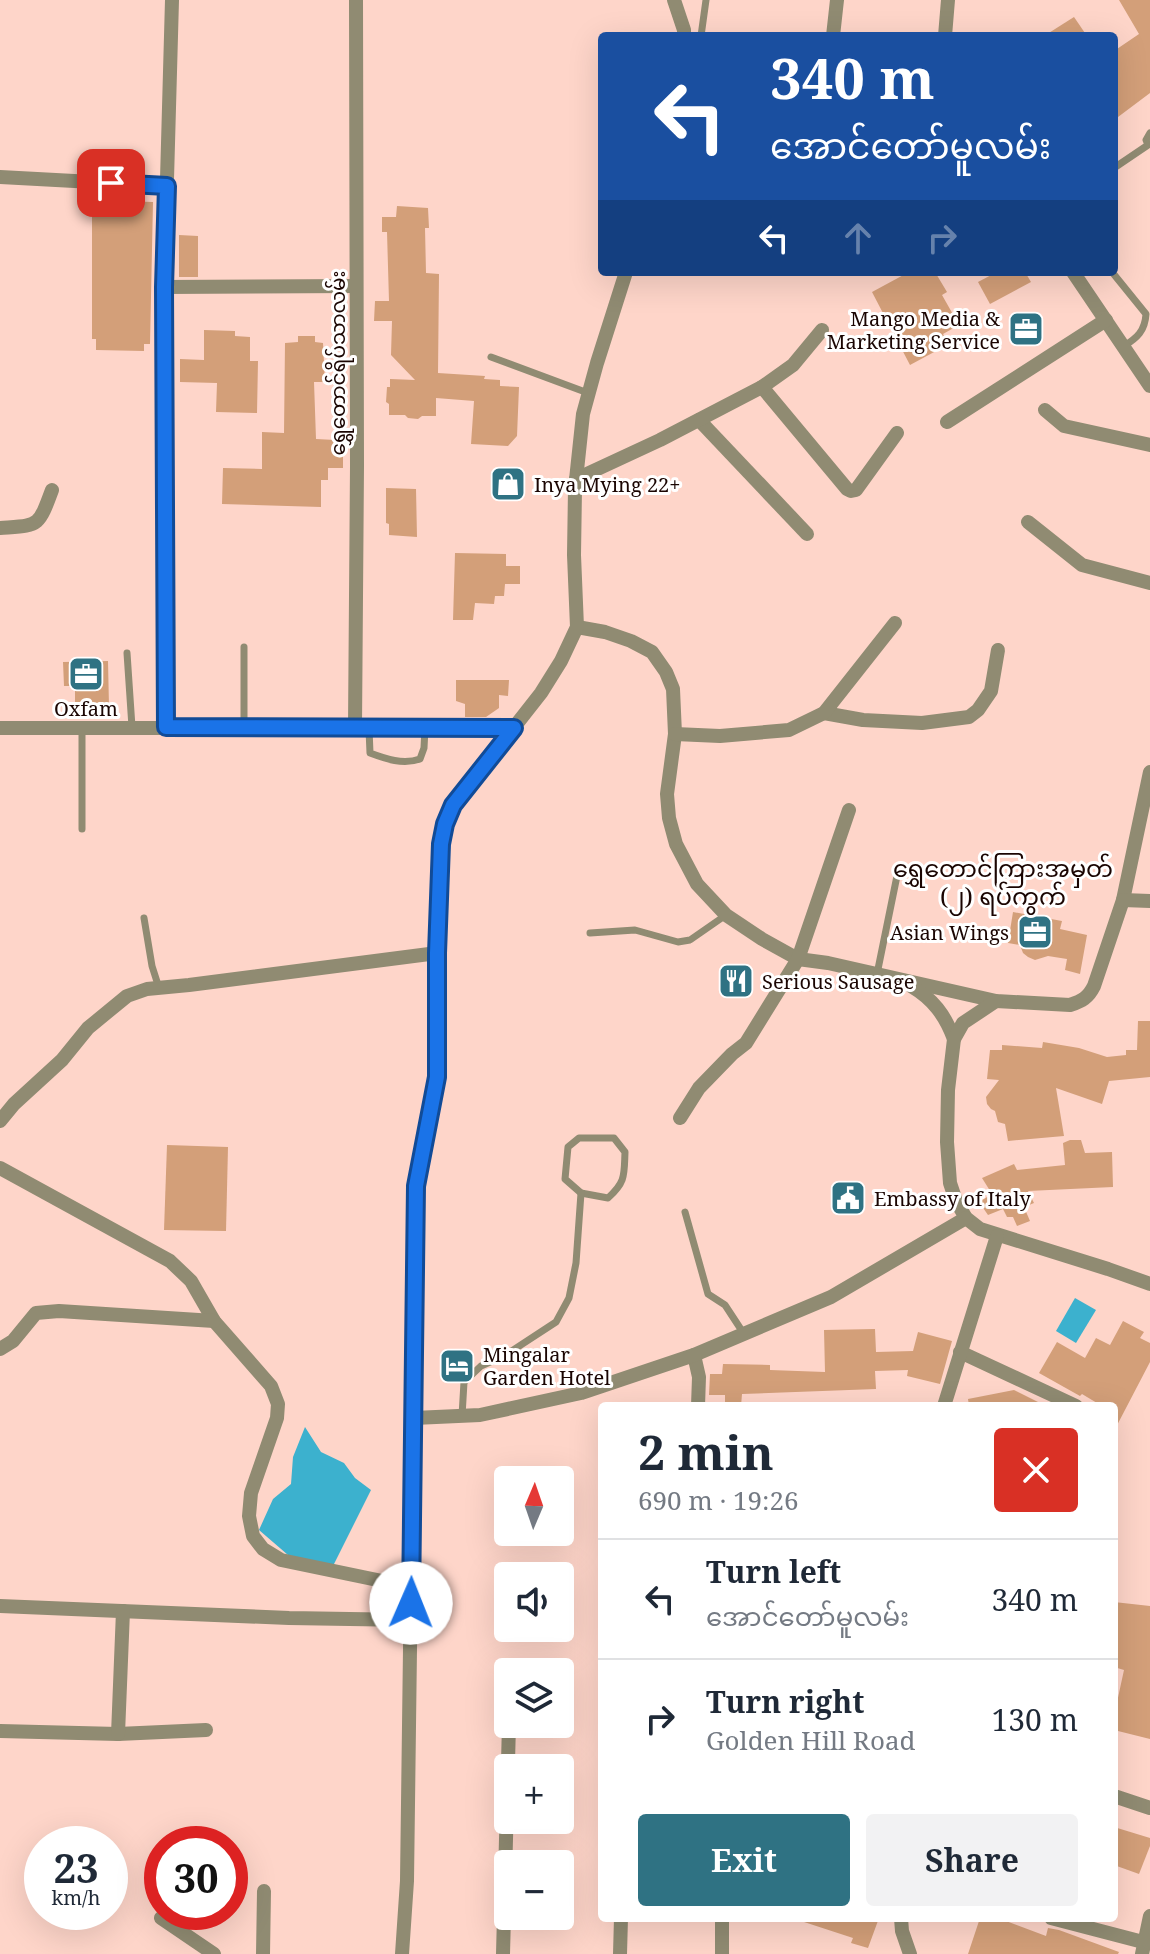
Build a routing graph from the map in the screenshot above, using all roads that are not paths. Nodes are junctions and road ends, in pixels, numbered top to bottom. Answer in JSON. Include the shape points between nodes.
{"nodes":[{"id":1,"x":172,"y":0,"type":"edge"},
{"id":2,"x":356,"y":0,"type":"edge"},
{"id":3,"x":674,"y":0,"type":"edge"},
{"id":4,"x":706,"y":0,"type":"edge"},
{"id":5,"x":837,"y":0,"type":"edge"},
{"id":6,"x":948,"y":0,"type":"edge"},
{"id":7,"x":684,"y":32,"type":"edge"},
{"id":8,"x":702,"y":32,"type":"edge"},
{"id":9,"x":833,"y":32,"type":"edge"},
{"id":10,"x":945,"y":32,"type":"edge"},
{"id":11,"x":1150,"y":133,"type":"edge"},
{"id":12,"x":1149,"y":146,"type":"edge"},
{"id":13,"x":1118,"y":165,"type":"edge"},
{"id":14,"x":0,"y":177,"type":"edge"},
{"id":15,"x":167,"y":186,"type":"junction"},
{"id":16,"x":625,"y":276,"type":"edge"},
{"id":17,"x":1076,"y":276,"type":"edge"},
{"id":18,"x":1115,"y":276,"type":"edge"},
{"id":19,"x":356,"y":286,"type":"junction"},
{"id":20,"x":164,"y":287,"type":"junction"},
{"id":21,"x":1148,"y":314,"type":"edge"},
{"id":22,"x":1106,"y":320,"type":"junction"},
{"id":23,"x":822,"y":330,"type":"dead end"},
{"id":24,"x":1124,"y":346,"type":"junction"},
{"id":25,"x":491,"y":357,"type":"dead end"},
{"id":26,"x":1150,"y":386,"type":"edge"},
{"id":27,"x":762,"y":387,"type":"junction"},
{"id":28,"x":588,"y":393,"type":"junction"},
{"id":29,"x":1045,"y":410,"type":"dead end"},
{"id":30,"x":699,"y":420,"type":"junction"},
{"id":31,"x":947,"y":422,"type":"dead end"},
{"id":32,"x":897,"y":433,"type":"dead end"},
{"id":33,"x":1150,"y":445,"type":"edge"},
{"id":34,"x":576,"y":479,"type":"junction"},
{"id":35,"x":52,"y":490,"type":"dead end"},
{"id":36,"x":1028,"y":522,"type":"dead end"},
{"id":37,"x":0,"y":528,"type":"edge"},
{"id":38,"x":807,"y":534,"type":"dead end"},
{"id":39,"x":1150,"y":583,"type":"edge"},
{"id":40,"x":895,"y":623,"type":"dead end"},
{"id":41,"x":577,"y":627,"type":"junction"},
{"id":42,"x":244,"y":647,"type":"dead end"},
{"id":43,"x":998,"y":650,"type":"dead end"},
{"id":44,"x":127,"y":653,"type":"dead end"},
{"id":45,"x":824,"y":713,"type":"junction"},
{"id":46,"x":82,"y":727,"type":"junction"},
{"id":47,"x":132,"y":727,"type":"junction"},
{"id":48,"x":166,"y":727,"type":"junction"},
{"id":49,"x":244,"y":727,"type":"junction"},
{"id":50,"x":362,"y":727,"type":"junction"},
{"id":51,"x":425,"y":727,"type":"junction"},
{"id":52,"x":0,"y":728,"type":"edge"},
{"id":53,"x":514,"y":728,"type":"junction"},
{"id":54,"x":675,"y":734,"type":"junction"},
{"id":55,"x":1150,"y":772,"type":"edge"},
{"id":56,"x":849,"y":810,"type":"dead end"},
{"id":57,"x":82,"y":829,"type":"dead end"},
{"id":58,"x":898,"y":871,"type":"dead end"},
{"id":59,"x":1123,"y":900,"type":"junction"},
{"id":60,"x":1150,"y":901,"type":"edge"},
{"id":61,"x":726,"y":915,"type":"junction"},
{"id":62,"x":144,"y":918,"type":"dead end"},
{"id":63,"x":590,"y":933,"type":"dead end"},
{"id":64,"x":437,"y":953,"type":"junction"},
{"id":65,"x":798,"y":959,"type":"junction"},
{"id":66,"x":877,"y":974,"type":"junction"},
{"id":67,"x":904,"y":981,"type":"junction"},
{"id":68,"x":159,"y":988,"type":"junction"},
{"id":69,"x":996,"y":1001,"type":"junction"},
{"id":70,"x":954,"y":1039,"type":"junction"},
{"id":71,"x":680,"y":1118,"type":"dead end"},
{"id":72,"x":0,"y":1121,"type":"edge"},
{"id":73,"x":0,"y":1168,"type":"edge"},
{"id":74,"x":581,"y":1193,"type":"junction"},
{"id":75,"x":685,"y":1212,"type":"dead end"},
{"id":76,"x":966,"y":1218,"type":"junction"},
{"id":77,"x":997,"y":1236,"type":"junction"},
{"id":78,"x":1150,"y":1284,"type":"edge"},
{"id":79,"x":214,"y":1321,"type":"junction"},
{"id":80,"x":744,"y":1334,"type":"junction"},
{"id":81,"x":0,"y":1349,"type":"edge"},
{"id":82,"x":960,"y":1352,"type":"junction"},
{"id":83,"x":694,"y":1355,"type":"junction"},
{"id":84,"x":698,"y":1402,"type":"edge"},
{"id":85,"x":945,"y":1402,"type":"edge"},
{"id":86,"x":1067,"y":1402,"type":"edge"},
{"id":87,"x":462,"y":1416,"type":"junction"},
{"id":88,"x":414,"y":1418,"type":"junction"},
{"id":89,"x":411,"y":1587,"type":"junction"},
{"id":90,"x":0,"y":1606,"type":"edge"},
{"id":91,"x":123,"y":1611,"type":"junction"},
{"id":92,"x":410,"y":1620,"type":"junction"},
{"id":93,"x":206,"y":1730,"type":"dead end"},
{"id":94,"x":0,"y":1731,"type":"edge"},
{"id":95,"x":118,"y":1734,"type":"junction"},
{"id":96,"x":509,"y":1738,"type":"edge"},
{"id":97,"x":1118,"y":1797,"type":"edge"},
{"id":98,"x":1150,"y":1808,"type":"edge"},
{"id":99,"x":264,"y":1891,"type":"dead end"},
{"id":100,"x":1150,"y":1916,"type":"edge"},
{"id":101,"x":621,"y":1922,"type":"edge"},
{"id":102,"x":722,"y":1922,"type":"edge"},
{"id":103,"x":901,"y":1922,"type":"edge"},
{"id":104,"x":1063,"y":1922,"type":"edge"},
{"id":105,"x":179,"y":1930,"type":"edge"},
{"id":106,"x":1143,"y":1948,"type":"edge"},
{"id":107,"x":214,"y":1954,"type":"edge"},
{"id":108,"x":263,"y":1954,"type":"edge"},
{"id":109,"x":402,"y":1954,"type":"edge"},
{"id":110,"x":503,"y":1954,"type":"edge"},
{"id":111,"x":620,"y":1954,"type":"edge"},
{"id":112,"x":722,"y":1954,"type":"edge"},
{"id":113,"x":910,"y":1954,"type":"edge"}],
"edges":[{"from":1,"to":15,"type":"street"},
{"from":2,"to":19,"type":"street","name":"ရွှေတောင်ရိပ်သာလမ်း"},
{"from":3,"to":7,"type":"street"},
{"from":4,"to":8,"type":"lane"},
{"from":5,"to":9,"type":"street"},
{"from":6,"to":10,"type":"street"},
{"from":11,"to":12,"type":"lane"},
{"from":12,"to":13,"type":"lane"},
{"from":14,"to":15,"type":"street"},
{"from":15,"to":20,"type":"street"},
{"from":16,"to":28,"type":"street"},
{"from":17,"to":22,"type":"street"},
{"from":18,"to":21,"type":"lane"},
{"from":19,"to":20,"type":"street"},
{"from":19,"to":50,"type":"street","name":"ရွှေတောင်ရိပ်သာလမ်း"},
{"from":20,"to":48,"type":"street"},
{"from":21,"to":24,"type":"lane","via":[[1142,333]]},
{"from":22,"to":24,"type":"street"},
{"from":22,"to":31,"type":"street"},
{"from":23,"to":27,"type":"street","via":[[793,365]]},
{"from":24,"to":26,"type":"street"},
{"from":25,"to":28,"type":"lane"},
{"from":27,"to":30,"type":"street"},
{"from":27,"to":32,"type":"street","via":[[851,491]]},
{"from":28,"to":34,"type":"street"},
{"from":29,"to":33,"type":"street","via":[[1064,426]]},
{"from":30,"to":34,"type":"street"},
{"from":30,"to":38,"type":"street"},
{"from":34,"to":41,"type":"street"},
{"from":35,"to":37,"type":"street","via":[[42,519],[31,526]]},
{"from":36,"to":39,"type":"street","via":[[1082,565]]},
{"from":40,"to":45,"type":"street"},
{"from":41,"to":53,"type":"street","via":[[561,661]]},
{"from":41,"to":54,"type":"street","via":[[605,632],[652,652],[673,689]]},
{"from":42,"to":49,"type":"lane"},
{"from":43,"to":45,"type":"street","via":[[991,691],[969,717],[922,723]]},
{"from":44,"to":47,"type":"lane"},
{"from":45,"to":54,"type":"street","via":[[789,730]]},
{"from":46,"to":47,"type":"street"},
{"from":46,"to":52,"type":"street"},
{"from":46,"to":57,"type":"lane"},
{"from":47,"to":48,"type":"street"},
{"from":48,"to":49,"type":"street"},
{"from":49,"to":50,"type":"street"},
{"from":50,"to":51,"type":"street"},
{"from":50,"to":51,"type":"lane","via":[[370,753],[410,763],[420,759]]},
{"from":51,"to":53,"type":"street"},
{"from":53,"to":64,"type":"street","via":[[453,805],[445,824]]},
{"from":54,"to":61,"type":"street","via":[[667,794],[676,844],[697,884]]},
{"from":55,"to":59,"type":"street"},
{"from":56,"to":65,"type":"street"},
{"from":58,"to":66,"type":"lane"},
{"from":59,"to":60,"type":"street"},
{"from":59,"to":69,"type":"street","via":[[1089,996],[1070,1005]]},
{"from":61,"to":63,"type":"lane","via":[[690,940],[678,942],[635,930]]},
{"from":61,"to":65,"type":"street"},
{"from":62,"to":68,"type":"lane"},
{"from":64,"to":68,"type":"street"},
{"from":64,"to":88,"type":"street","via":[[437,1077],[416,1186]]},
{"from":65,"to":66,"type":"street"},
{"from":65,"to":71,"type":"street","via":[[746,1043],[699,1088]]},
{"from":66,"to":67,"type":"street"},
{"from":67,"to":69,"type":"street"},
{"from":67,"to":70,"type":"street","via":[[939,1009]]},
{"from":68,"to":72,"type":"street","via":[[127,996],[107,1012]]},
{"from":69,"to":70,"type":"street","via":[[963,1023]]},
{"from":70,"to":76,"type":"street","via":[[947,1142],[950,1183]]},
{"from":73,"to":79,"type":"street","via":[[170,1261],[191,1281]]},
{"from":74,"to":74,"type":"lane","via":[[565,1179],[568,1147],[579,1138],[614,1138],[625,1152],[620,1188],[608,1198]]},
{"from":74,"to":87,"type":"lane","via":[[569,1298],[556,1322],[481,1366],[464,1382]]},
{"from":75,"to":80,"type":"lane","via":[[708,1294],[725,1305]]},
{"from":76,"to":77,"type":"street"},
{"from":76,"to":80,"type":"street","via":[[831,1297]]},
{"from":77,"to":78,"type":"street"},
{"from":77,"to":82,"type":"street"},
{"from":79,"to":81,"type":"street","via":[[36,1313]]},
{"from":79,"to":89,"type":"street","via":[[271,1386],[278,1404],[251,1493],[253,1536],[281,1560]]},
{"from":80,"to":83,"type":"street"},
{"from":82,"to":85,"type":"street"},
{"from":82,"to":86,"type":"street"},
{"from":83,"to":84,"type":"street"},
{"from":83,"to":87,"type":"street","via":[[581,1393]]},
{"from":87,"to":88,"type":"street"},
{"from":88,"to":89,"type":"street"},
{"from":89,"to":92,"type":"street"},
{"from":90,"to":91,"type":"street"},
{"from":91,"to":92,"type":"street"},
{"from":91,"to":95,"type":"street"},
{"from":92,"to":109,"type":"street"},
{"from":93,"to":95,"type":"street"},
{"from":94,"to":95,"type":"street"},
{"from":96,"to":110,"type":"street"},
{"from":97,"to":98,"type":"street"},
{"from":99,"to":108,"type":"street"},
{"from":100,"to":106,"type":"street"},
{"from":101,"to":111,"type":"street"},
{"from":102,"to":112,"type":"street"},
{"from":103,"to":113,"type":"street"},
{"from":104,"to":106,"type":"street"},
{"from":105,"to":107,"type":"street"}]}
